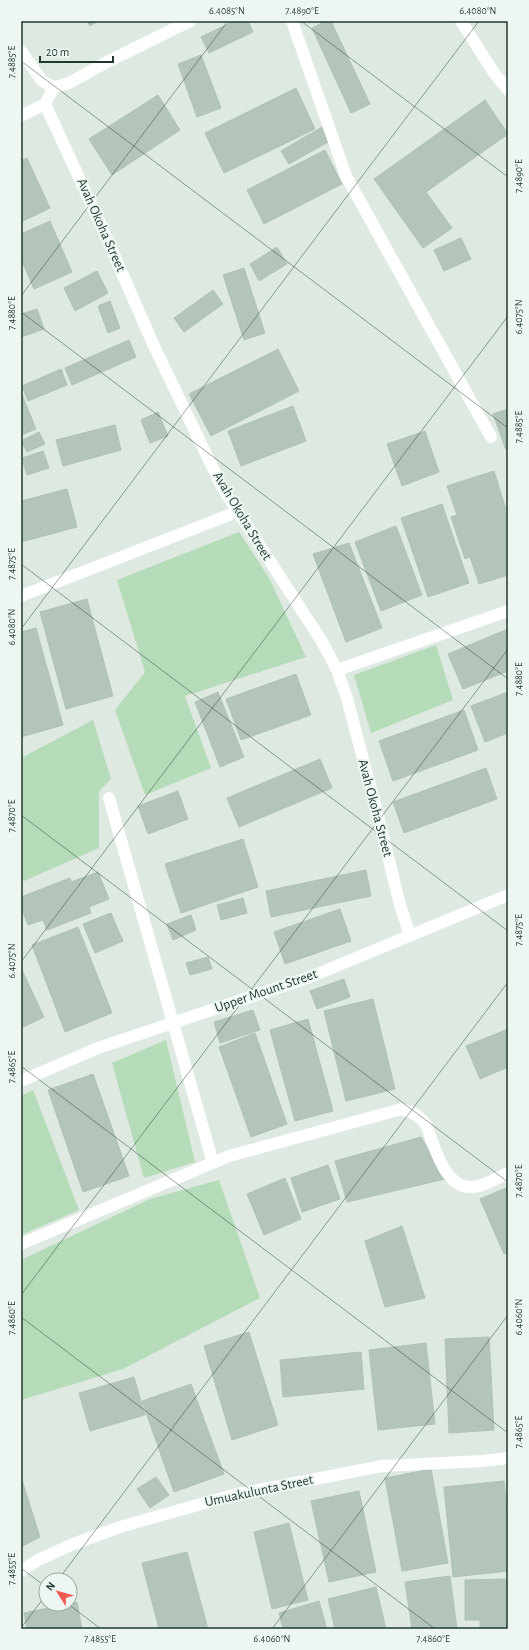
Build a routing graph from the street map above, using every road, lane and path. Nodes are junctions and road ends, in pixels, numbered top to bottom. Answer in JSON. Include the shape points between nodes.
{"nodes":[{"id":1,"x":190,"y":21,"type":"edge"},
{"id":2,"x":292,"y":21,"type":"edge"},
{"id":3,"x":461,"y":21,"type":"edge"},
{"id":4,"x":21,"y":51,"type":"edge"},
{"id":5,"x":54,"y":88,"type":"junction"},
{"id":6,"x":508,"y":90,"type":"edge"},
{"id":7,"x":45,"y":104,"type":"junction"},
{"id":8,"x":21,"y":116,"type":"edge"},
{"id":9,"x":491,"y":437,"type":"dead end"},
{"id":10,"x":237,"y":512,"type":"junction"},
{"id":11,"x":21,"y":596,"type":"edge"},
{"id":12,"x":508,"y":611,"type":"edge"},
{"id":13,"x":337,"y":670,"type":"junction"},
{"id":14,"x":109,"y":798,"type":"dead end"},
{"id":15,"x":508,"y":895,"type":"edge"},
{"id":16,"x":410,"y":936,"type":"junction"},
{"id":17,"x":172,"y":1023,"type":"junction"},
{"id":18,"x":21,"y":1081,"type":"edge"},
{"id":19,"x":213,"y":1163,"type":"junction"},
{"id":20,"x":508,"y":1173,"type":"edge"},
{"id":21,"x":21,"y":1244,"type":"edge"},
{"id":22,"x":508,"y":1458,"type":"edge"},
{"id":23,"x":21,"y":1571,"type":"edge"}],
"edges":[{"from":1,"to":5,"type":"street","via":[[108,61],[70,83]]},
{"from":2,"to":9,"type":"street","via":[[346,176]]},
{"from":3,"to":6,"type":"street","via":[[486,62]]},
{"from":4,"to":5,"type":"street","via":[[42,81]]},
{"from":5,"to":7,"type":"street"},
{"from":7,"to":8,"type":"street"},
{"from":7,"to":10,"type":"street","name":"Avah Okoha Street","via":[[154,346],[209,461]]},
{"from":10,"to":11,"type":"street"},
{"from":10,"to":13,"type":"street","name":"Avah Okoha Street","via":[[321,640]]},
{"from":12,"to":13,"type":"street"},
{"from":13,"to":16,"type":"street","name":"Avah Okoha Street","via":[[347,698]]},
{"from":14,"to":17,"type":"street"},
{"from":15,"to":16,"type":"street","name":"Upper Mount Street"},
{"from":16,"to":17,"type":"street","name":"Upper Mount Street","via":[[310,977]]},
{"from":17,"to":18,"type":"street","name":"Upper Mount Street","via":[[98,1048]]},
{"from":17,"to":19,"type":"street"},
{"from":19,"to":20,"type":"street","via":[[229,1156],[402,1109],[424,1122],[445,1169],[461,1186],[472,1188]]},
{"from":19,"to":21,"type":"street"},
{"from":22,"to":23,"type":"street","name":"Umuakulunta Street","via":[[382,1466],[233,1495],[120,1527],[73,1544]]}]}
